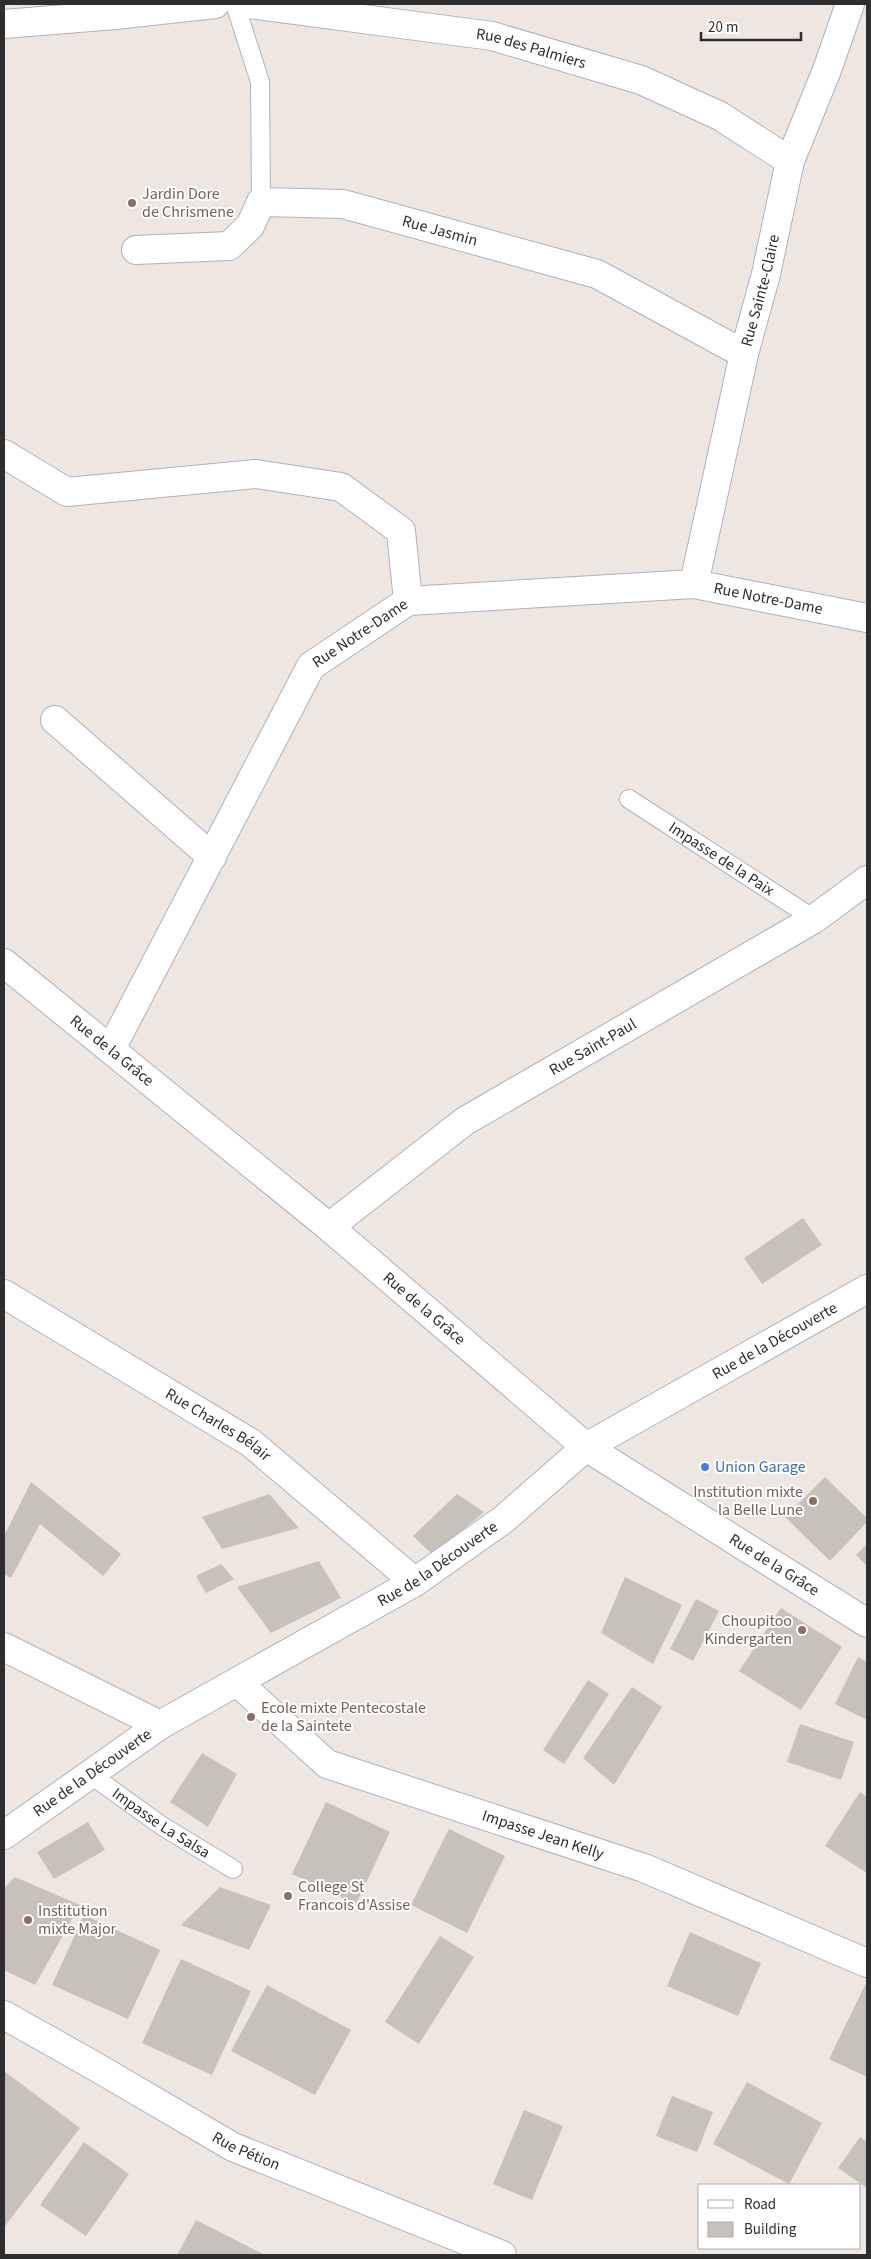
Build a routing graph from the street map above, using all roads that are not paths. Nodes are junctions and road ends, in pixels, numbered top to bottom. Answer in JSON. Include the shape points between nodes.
{"nodes":[{"id":1,"x":215,"y":4,"type":"edge"},
{"id":2,"x":235,"y":4,"type":"edge"},
{"id":3,"x":259,"y":4,"type":"edge"},
{"id":4,"x":850,"y":4,"type":"edge"},
{"id":5,"x":4,"y":24,"type":"edge"},
{"id":6,"x":790,"y":161,"type":"junction"},
{"id":7,"x":261,"y":202,"type":"junction"},
{"id":8,"x":136,"y":250,"type":"dead end"},
{"id":9,"x":744,"y":354,"type":"junction"},
{"id":10,"x":4,"y":454,"type":"edge"},
{"id":11,"x":694,"y":584,"type":"junction"},
{"id":12,"x":408,"y":601,"type":"junction"},
{"id":13,"x":867,"y":618,"type":"edge"},
{"id":14,"x":55,"y":720,"type":"dead end"},
{"id":15,"x":629,"y":798,"type":"dead end"},
{"id":16,"x":212,"y":857,"type":"junction"},
{"id":17,"x":867,"y":880,"type":"edge"},
{"id":18,"x":814,"y":919,"type":"junction"},
{"id":19,"x":4,"y":963,"type":"edge"},
{"id":20,"x":111,"y":1049,"type":"junction"},
{"id":21,"x":328,"y":1227,"type":"junction"},
{"id":22,"x":867,"y":1289,"type":"edge"},
{"id":23,"x":4,"y":1294,"type":"edge"},
{"id":24,"x":586,"y":1447,"type":"junction"},
{"id":25,"x":415,"y":1582,"type":"junction"},
{"id":26,"x":867,"y":1623,"type":"edge"},
{"id":27,"x":4,"y":1647,"type":"edge"},
{"id":28,"x":237,"y":1682,"type":"junction"},
{"id":29,"x":160,"y":1725,"type":"junction"},
{"id":30,"x":92,"y":1775,"type":"junction"},
{"id":31,"x":4,"y":1835,"type":"edge"},
{"id":32,"x":233,"y":1869,"type":"dead end"},
{"id":33,"x":867,"y":1963,"type":"edge"},
{"id":34,"x":4,"y":2015,"type":"edge"},
{"id":35,"x":502,"y":2255,"type":"edge"}],
"edges":[{"from":1,"to":5,"type":"street"},
{"from":2,"to":7,"type":"lane","via":[[260,82]]},
{"from":3,"to":6,"type":"street","name":"Rue des Palmiers","via":[[492,36],[641,80],[720,116]]},
{"from":4,"to":6,"type":"street","name":"Rue Sainte-Claire"},
{"from":6,"to":9,"type":"street","name":"Rue Sainte-Claire","via":[[766,274]]},
{"from":7,"to":8,"type":"street","via":[[250,226],[229,246]]},
{"from":7,"to":9,"type":"street","name":"Rue Jasmin","via":[[343,204],[597,274]]},
{"from":9,"to":11,"type":"street","name":"Rue Sainte-Claire"},
{"from":10,"to":12,"type":"street","via":[[67,492],[256,474],[341,487],[401,531]]},
{"from":11,"to":12,"type":"street","name":"Rue Notre-Dame"},
{"from":11,"to":13,"type":"street","name":"Rue Notre-Dame"},
{"from":12,"to":16,"type":"street","name":"Rue Notre-Dame","via":[[311,666]]},
{"from":14,"to":16,"type":"street"},
{"from":15,"to":18,"type":"lane","name":"Impasse de la Paix"},
{"from":16,"to":20,"type":"street","name":"Rue Notre-Dame"},
{"from":17,"to":18,"type":"street","name":"Rue Saint-Paul"},
{"from":18,"to":21,"type":"street","name":"Rue Saint-Paul","via":[[465,1121]]},
{"from":19,"to":20,"type":"street","name":"Rue de la Grâce"},
{"from":20,"to":21,"type":"street","name":"Rue de la Grâce"},
{"from":21,"to":24,"type":"street","name":"Rue de la Grâce"},
{"from":22,"to":24,"type":"street","name":"Rue de la Découverte"},
{"from":23,"to":25,"type":"street","name":"Rue Charles Bélair","via":[[251,1444]]},
{"from":24,"to":25,"type":"street","name":"Rue de la Découverte","via":[[504,1519]]},
{"from":24,"to":26,"type":"street","name":"Rue de la Grâce"},
{"from":25,"to":28,"type":"street","name":"Rue de la Découverte"},
{"from":27,"to":29,"type":"street"},
{"from":28,"to":29,"type":"street","name":"Rue de la Découverte"},
{"from":28,"to":33,"type":"street","name":"Impasse Jean Kelly","via":[[327,1764],[644,1868]]},
{"from":29,"to":30,"type":"street","name":"Rue de la Découverte"},
{"from":30,"to":31,"type":"street","name":"Rue de la Découverte"},
{"from":30,"to":32,"type":"lane","name":"Impasse La Salsa","via":[[162,1826]]},
{"from":34,"to":35,"type":"street","name":"Rue Pétion","via":[[233,2147]]}]}
